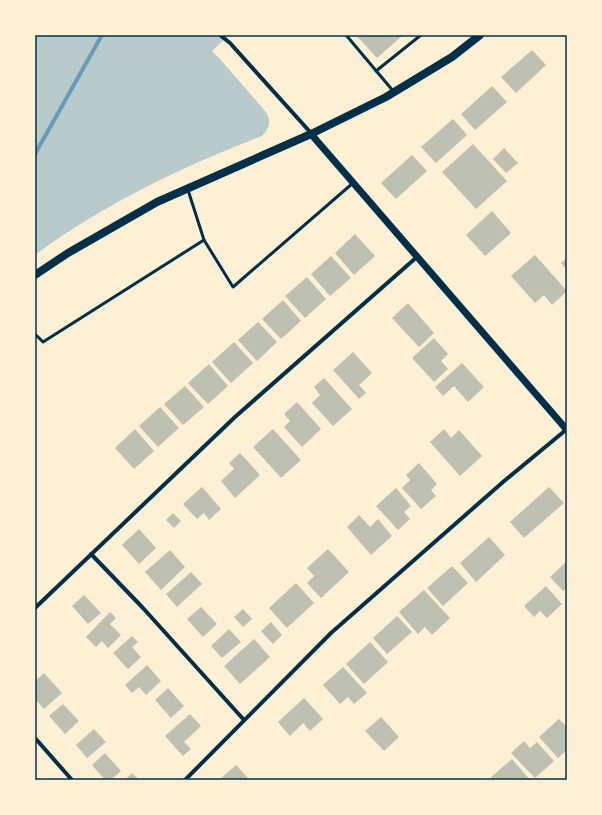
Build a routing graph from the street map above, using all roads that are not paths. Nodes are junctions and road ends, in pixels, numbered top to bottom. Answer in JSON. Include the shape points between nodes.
{"nodes":[{"id":1,"x":220,"y":35,"type":"edge"},
{"id":2,"x":346,"y":35,"type":"edge"},
{"id":3,"x":421,"y":35,"type":"edge"},
{"id":4,"x":480,"y":35,"type":"edge"},
{"id":5,"x":376,"y":71,"type":"junction"},
{"id":6,"x":395,"y":92,"type":"junction"},
{"id":7,"x":311,"y":134,"type":"junction"},
{"id":8,"x":354,"y":182,"type":"junction"},
{"id":9,"x":188,"y":188,"type":"junction"},
{"id":10,"x":204,"y":240,"type":"junction"},
{"id":11,"x":418,"y":256,"type":"junction"},
{"id":12,"x":35,"y":275,"type":"edge"},
{"id":13,"x":35,"y":334,"type":"edge"},
{"id":14,"x":567,"y":430,"type":"edge"},
{"id":15,"x":91,"y":554,"type":"junction"},
{"id":16,"x":35,"y":608,"type":"edge"},
{"id":17,"x":244,"y":720,"type":"junction"},
{"id":18,"x":35,"y":738,"type":"edge"},
{"id":19,"x":72,"y":780,"type":"edge"},
{"id":20,"x":185,"y":780,"type":"edge"}],
"edges":[{"from":1,"to":7,"type":"street"},
{"from":2,"to":5,"type":"lane"},
{"from":3,"to":5,"type":"lane"},
{"from":4,"to":6,"type":"main road","via":[[452,57]]},
{"from":5,"to":6,"type":"lane"},
{"from":6,"to":7,"type":"main road"},
{"from":7,"to":8,"type":"street"},
{"from":7,"to":9,"type":"main road"},
{"from":8,"to":10,"type":"lane","via":[[233,287]]},
{"from":8,"to":11,"type":"street"},
{"from":9,"to":10,"type":"lane"},
{"from":9,"to":12,"type":"main road","via":[[150,206]]},
{"from":10,"to":13,"type":"lane","via":[[43,342]]},
{"from":11,"to":14,"type":"street"},
{"from":11,"to":15,"type":"street","via":[[235,417]]},
{"from":14,"to":17,"type":"street","via":[[503,482],[331,634]]},
{"from":15,"to":16,"type":"street"},
{"from":15,"to":17,"type":"street"},
{"from":17,"to":20,"type":"street"},
{"from":18,"to":19,"type":"street"}]}
